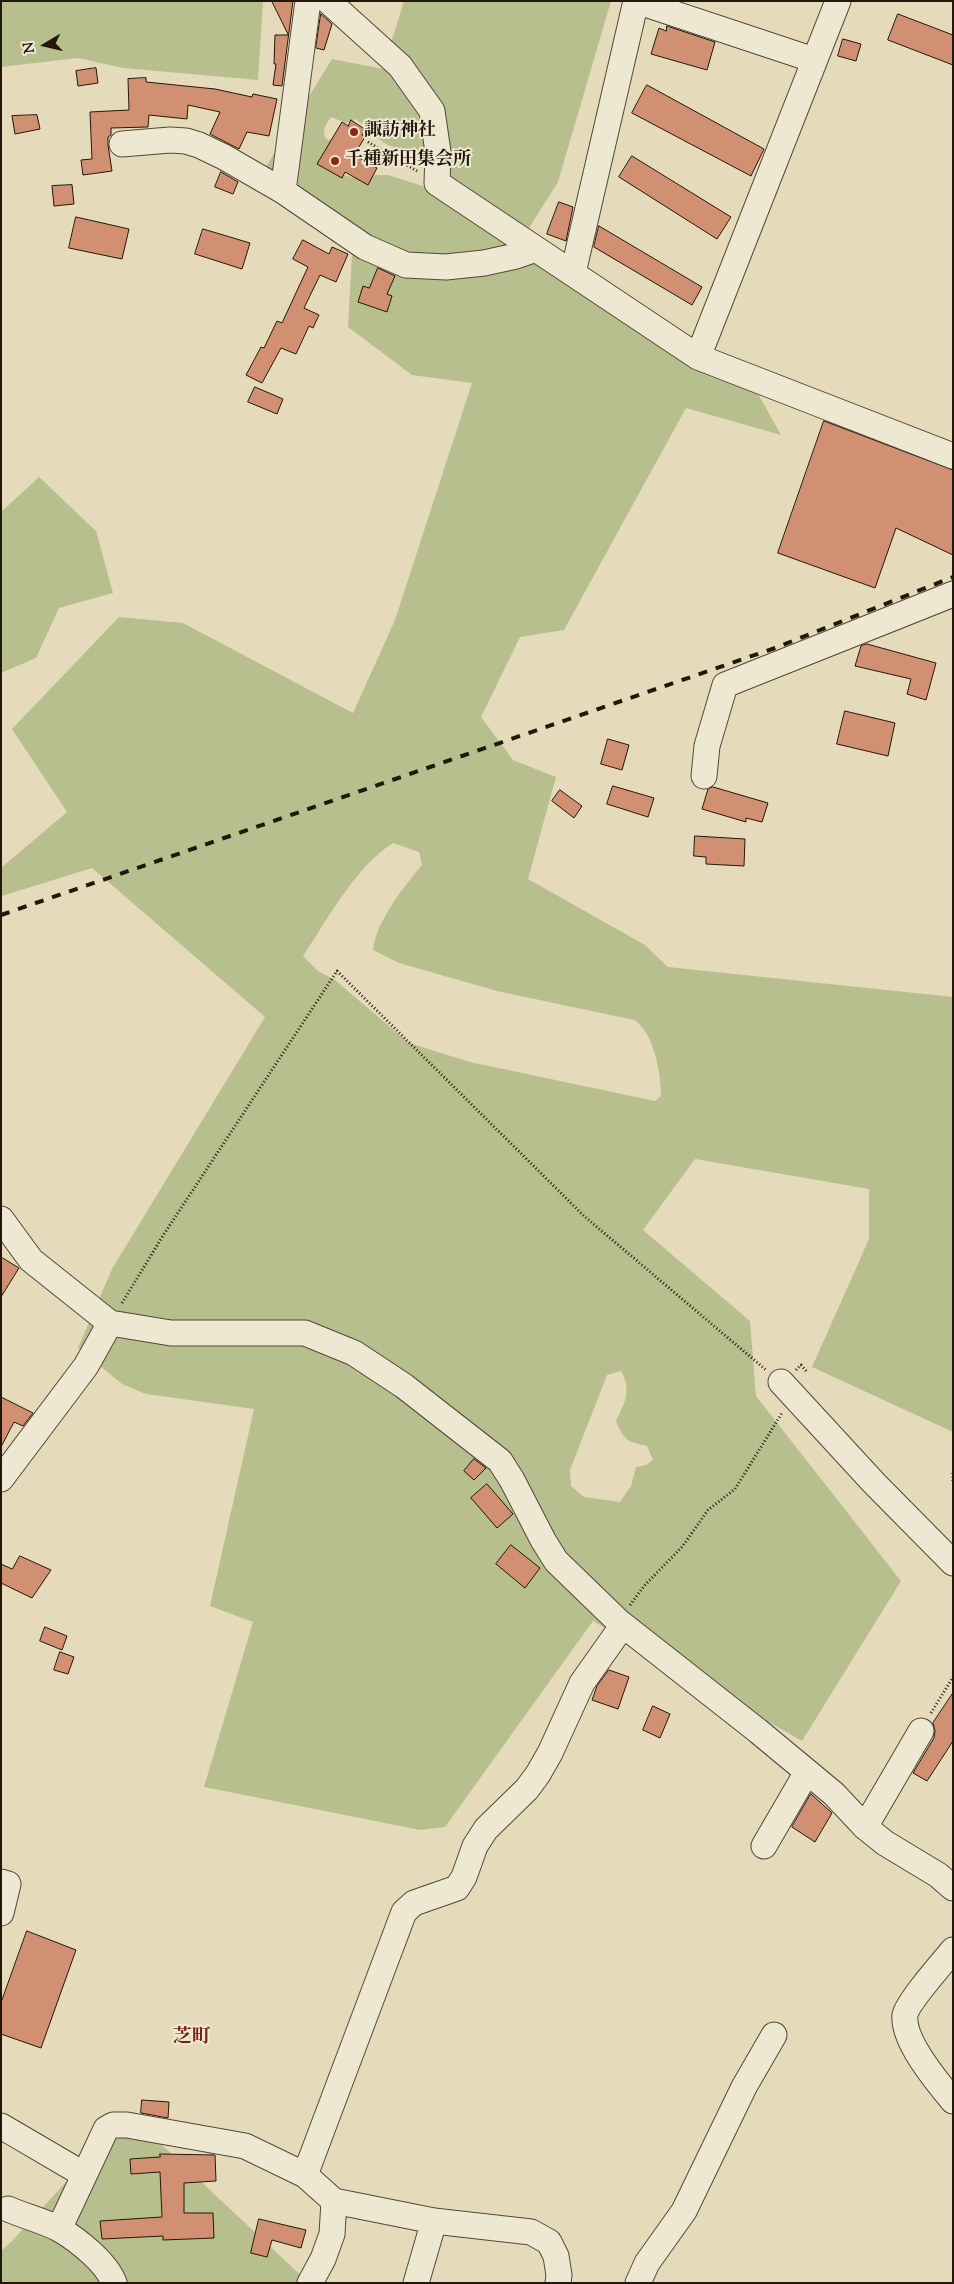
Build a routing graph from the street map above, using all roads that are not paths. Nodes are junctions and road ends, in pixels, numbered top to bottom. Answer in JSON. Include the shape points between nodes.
{"nodes":[{"id":1,"x":308,"y":1,"type":"edge"},
{"id":2,"x":328,"y":1,"type":"edge"},
{"id":3,"x":838,"y":1,"type":"edge"},
{"id":4,"x":814,"y":60,"type":"junction"},
{"id":5,"x":122,"y":144,"type":"dead end"},
{"id":6,"x":284,"y":191,"type":"junction"},
{"id":7,"x":536,"y":248,"type":"junction"},
{"id":8,"x":573,"y":274,"type":"junction"},
{"id":9,"x":698,"y":357,"type":"junction"},
{"id":10,"x":953,"y":456,"type":"edge"},
{"id":11,"x":953,"y":594,"type":"edge"},
{"id":12,"x":704,"y":776,"type":"dead end"},
{"id":13,"x":1,"y":1219,"type":"edge"},
{"id":14,"x":110,"y":1323,"type":"junction"},
{"id":15,"x":788,"y":1389,"type":"road end"},
{"id":16,"x":1,"y":1479,"type":"edge"},
{"id":17,"x":953,"y":1563,"type":"edge"},
{"id":18,"x":621,"y":1623,"type":"junction"},
{"id":19,"x":921,"y":1731,"type":"road end"},
{"id":20,"x":806,"y":1772,"type":"junction"},
{"id":21,"x":865,"y":1826,"type":"junction"},
{"id":22,"x":764,"y":1846,"type":"dead end"},
{"id":23,"x":1,"y":1882,"type":"edge"},
{"id":24,"x":953,"y":1888,"type":"edge"},
{"id":25,"x":1,"y":1913,"type":"edge"},
{"id":26,"x":953,"y":1950,"type":"edge"},
{"id":27,"x":774,"y":2035,"type":"dead end"},
{"id":28,"x":953,"y":2101,"type":"edge"},
{"id":29,"x":1,"y":2126,"type":"edge"},
{"id":30,"x":83,"y":2174,"type":"junction"},
{"id":31,"x":305,"y":2176,"type":"junction"},
{"id":32,"x":334,"y":2201,"type":"junction"},
{"id":33,"x":8,"y":2209,"type":"dead end"},
{"id":34,"x":434,"y":2221,"type":"junction"},
{"id":35,"x":59,"y":2229,"type":"junction"},
{"id":36,"x":114,"y":2283,"type":"edge"},
{"id":37,"x":310,"y":2283,"type":"edge"},
{"id":38,"x":416,"y":2283,"type":"edge"},
{"id":39,"x":558,"y":2283,"type":"edge"},
{"id":40,"x":638,"y":2283,"type":"edge"}],
"edges":[{"from":1,"to":6,"type":"street"},
{"from":2,"to":7,"type":"street","via":[[400,66],[432,111],[438,152],[437,183]]},
{"from":3,"to":4,"type":"street"},
{"from":4,"to":8,"type":"street","via":[[636,1]]},
{"from":4,"to":9,"type":"street"},
{"from":5,"to":6,"type":"street","via":[[186,141],[224,157]]},
{"from":6,"to":7,"type":"street","via":[[365,247],[406,265],[446,267],[484,263]]},
{"from":7,"to":8,"type":"street"},
{"from":8,"to":9,"type":"street"},
{"from":9,"to":10,"type":"street"},
{"from":11,"to":12,"type":"street","via":[[725,685],[707,746]]},
{"from":13,"to":14,"type":"street","via":[[31,1260]]},
{"from":14,"to":16,"type":"street","via":[[86,1366]]},
{"from":14,"to":18,"type":"street","via":[[170,1333],[306,1332],[354,1352],[404,1386],[500,1461],[556,1561]]},
{"from":15,"to":17,"type":"street"},
{"from":18,"to":20,"type":"street"},
{"from":18,"to":31,"type":"street","via":[[582,1683],[538,1774],[486,1828],[457,1888],[414,1903],[404,1912]]},
{"from":19,"to":21,"type":"street"},
{"from":20,"to":21,"type":"street","via":[[834,1794]]},
{"from":20,"to":22,"type":"street"},
{"from":21,"to":24,"type":"street"},
{"from":23,"to":25,"type":"street","via":[[8,1884]]},
{"from":26,"to":28,"type":"street","via":[[905,2014],[907,2033]]},
{"from":27,"to":40,"type":"street","via":[[744,2087],[684,2211],[647,2263]]},
{"from":29,"to":30,"type":"street"},
{"from":30,"to":31,"type":"street","via":[[106,2129],[113,2125],[127,2125],[245,2146]]},
{"from":30,"to":35,"type":"street"},
{"from":31,"to":32,"type":"street"},
{"from":32,"to":34,"type":"street"},
{"from":32,"to":37,"type":"street","via":[[332,2234]]},
{"from":33,"to":35,"type":"street"},
{"from":34,"to":38,"type":"street"},
{"from":34,"to":39,"type":"street","via":[[531,2232],[549,2242],[556,2256]]},
{"from":35,"to":36,"type":"street","via":[[99,2260],[112,2275]]}]}
